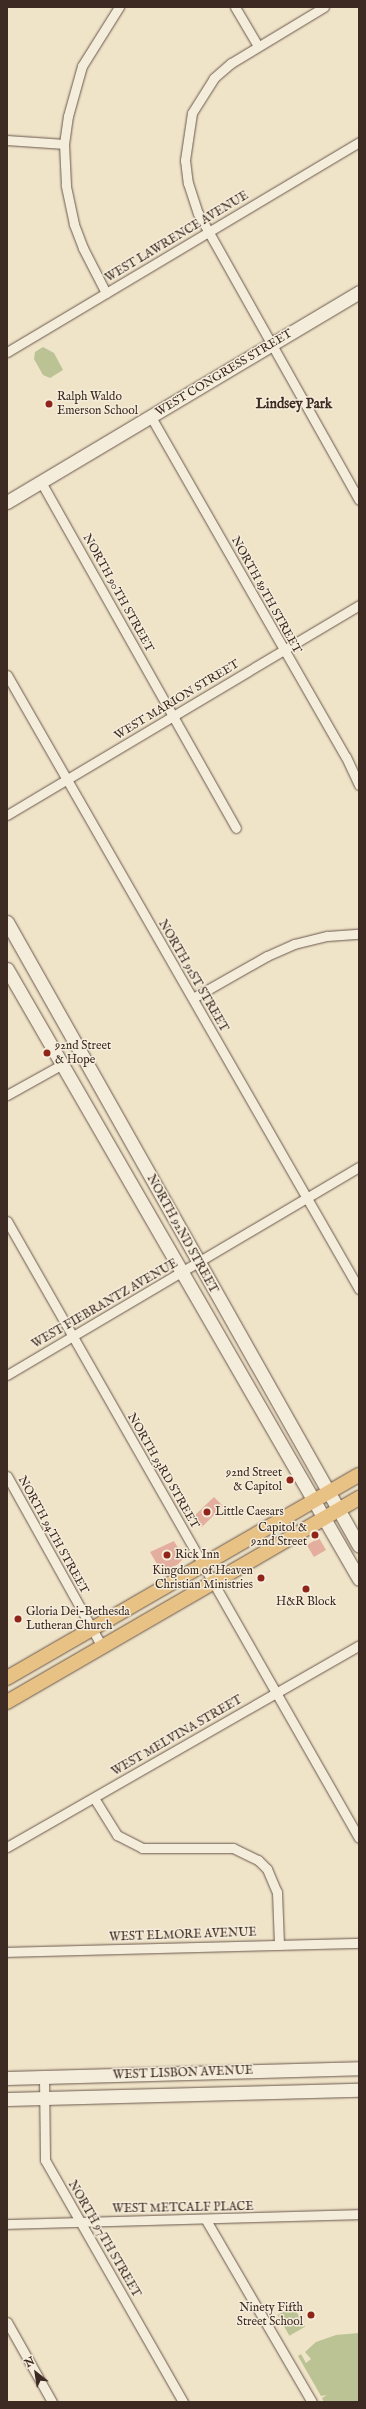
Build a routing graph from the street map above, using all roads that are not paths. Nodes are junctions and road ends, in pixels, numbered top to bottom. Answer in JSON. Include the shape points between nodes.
{"nodes":[{"id":1,"x":119,"y":7,"type":"edge"},
{"id":2,"x":235,"y":7,"type":"edge"},
{"id":3,"x":324,"y":7,"type":"edge"},
{"id":4,"x":258,"y":46,"type":"junction"},
{"id":5,"x":7,"y":140,"type":"edge"},
{"id":6,"x":359,"y":142,"type":"edge"},
{"id":7,"x":64,"y":144,"type":"junction"},
{"id":8,"x":208,"y":232,"type":"junction"},
{"id":9,"x":359,"y":292,"type":"edge"},
{"id":10,"x":106,"y":294,"type":"junction"},
{"id":11,"x":271,"y":344,"type":"junction"},
{"id":12,"x":7,"y":352,"type":"edge"},
{"id":13,"x":151,"y":417,"type":"junction"},
{"id":14,"x":41,"y":482,"type":"junction"},
{"id":15,"x":359,"y":500,"type":"edge"},
{"id":16,"x":7,"y":502,"type":"edge"},
{"id":17,"x":359,"y":605,"type":"edge"},
{"id":18,"x":283,"y":650,"type":"junction"},
{"id":19,"x":7,"y":675,"type":"edge"},
{"id":20,"x":173,"y":716,"type":"junction"},
{"id":21,"x":67,"y":780,"type":"junction"},
{"id":22,"x":359,"y":786,"type":"edge"},
{"id":23,"x":7,"y":815,"type":"edge"},
{"id":24,"x":236,"y":828,"type":"dead end"},
{"id":25,"x":7,"y":922,"type":"edge"},
{"id":26,"x":359,"y":934,"type":"edge"},
{"id":27,"x":7,"y":969,"type":"edge"},
{"id":28,"x":193,"y":998,"type":"junction"},
{"id":29,"x":60,"y":1065,"type":"junction"},
{"id":30,"x":7,"y":1096,"type":"edge"},
{"id":31,"x":359,"y":1167,"type":"edge"},
{"id":32,"x":307,"y":1198,"type":"junction"},
{"id":33,"x":7,"y":1221,"type":"edge"},
{"id":34,"x":199,"y":1264,"type":"junction"},
{"id":35,"x":182,"y":1274,"type":"junction"},
{"id":36,"x":359,"y":1289,"type":"edge"},
{"id":37,"x":72,"y":1337,"type":"junction"},
{"id":38,"x":7,"y":1374,"type":"edge"},
{"id":39,"x":359,"y":1475,"type":"edge"},
{"id":40,"x":7,"y":1476,"type":"edge"},
{"id":41,"x":359,"y":1485,"type":"edge"},
{"id":42,"x":359,"y":1498,"type":"edge"},
{"id":43,"x":333,"y":1502,"type":"junction"},
{"id":44,"x":319,"y":1510,"type":"junction"},
{"id":45,"x":359,"y":1546,"type":"edge"},
{"id":46,"x":203,"y":1566,"type":"junction"},
{"id":47,"x":359,"y":1579,"type":"edge"},
{"id":48,"x":214,"y":1582,"type":"junction"},
{"id":49,"x":92,"y":1629,"type":"junction"},
{"id":50,"x":359,"y":1644,"type":"edge"},
{"id":51,"x":102,"y":1647,"type":"junction"},
{"id":52,"x":7,"y":1678,"type":"edge"},
{"id":53,"x":277,"y":1692,"type":"junction"},
{"id":54,"x":7,"y":1702,"type":"edge"},
{"id":55,"x":94,"y":1798,"type":"junction"},
{"id":56,"x":359,"y":1838,"type":"edge"},
{"id":57,"x":7,"y":1847,"type":"edge"},
{"id":58,"x":359,"y":1944,"type":"edge"},
{"id":59,"x":279,"y":1945,"type":"junction"},
{"id":60,"x":7,"y":1952,"type":"edge"},
{"id":61,"x":359,"y":2068,"type":"edge"},
{"id":62,"x":44,"y":2077,"type":"junction"},
{"id":63,"x":7,"y":2078,"type":"edge"},
{"id":64,"x":359,"y":2090,"type":"edge"},
{"id":65,"x":42,"y":2098,"type":"junction"},
{"id":66,"x":7,"y":2099,"type":"edge"},
{"id":67,"x":359,"y":2214,"type":"edge"},
{"id":68,"x":206,"y":2220,"type":"junction"},
{"id":69,"x":81,"y":2222,"type":"junction"},
{"id":70,"x":7,"y":2224,"type":"edge"},
{"id":71,"x":7,"y":2322,"type":"edge"},
{"id":72,"x":52,"y":2402,"type":"edge"},
{"id":73,"x":183,"y":2402,"type":"edge"},
{"id":74,"x":312,"y":2402,"type":"edge"}],
"edges":[{"from":1,"to":7,"type":"street","via":[[82,66],[68,116]]},
{"from":2,"to":4,"type":"street"},
{"from":3,"to":4,"type":"street"},
{"from":4,"to":8,"type":"street","via":[[214,78],[192,113],[186,136],[185,160],[188,183]]},
{"from":5,"to":7,"type":"street"},
{"from":6,"to":8,"type":"street","name":"WEST LAWRENCE AVENUE"},
{"from":7,"to":10,"type":"street","via":[[66,185],[74,224]]},
{"from":8,"to":10,"type":"street","name":"WEST LAWRENCE AVENUE"},
{"from":8,"to":11,"type":"street"},
{"from":9,"to":11,"type":"main road","name":"WEST CONGRESS STREET"},
{"from":10,"to":12,"type":"street","name":"WEST LAWRENCE AVENUE"},
{"from":11,"to":13,"type":"main road","name":"WEST CONGRESS STREET"},
{"from":11,"to":15,"type":"street"},
{"from":13,"to":14,"type":"main road","name":"WEST CONGRESS STREET"},
{"from":13,"to":18,"type":"street","name":"NORTH 89TH STREET"},
{"from":14,"to":16,"type":"main road","name":"WEST CONGRESS STREET"},
{"from":14,"to":20,"type":"street","name":"NORTH 90TH STREET"},
{"from":17,"to":18,"type":"street","name":"WEST MARION STREET"},
{"from":18,"to":20,"type":"street","name":"WEST MARION STREET"},
{"from":18,"to":22,"type":"street","name":"NORTH 89TH STREET","via":[[346,757]]},
{"from":19,"to":21,"type":"street","name":"NORTH 91ST STREET"},
{"from":20,"to":21,"type":"street","name":"WEST MARION STREET"},
{"from":20,"to":24,"type":"street","name":"NORTH 90TH STREET"},
{"from":21,"to":23,"type":"street","name":"WEST MARION STREET"},
{"from":21,"to":28,"type":"street","name":"NORTH 91ST STREET"},
{"from":25,"to":34,"type":"main road","name":"NORTH 92ND STREET"},
{"from":26,"to":28,"type":"street","via":[[327,936],[294,944],[266,956]]},
{"from":27,"to":29,"type":"main road","name":"NORTH 92ND STREET"},
{"from":28,"to":32,"type":"street","name":"NORTH 91ST STREET"},
{"from":29,"to":30,"type":"street"},
{"from":29,"to":35,"type":"main road","name":"NORTH 92ND STREET"},
{"from":31,"to":32,"type":"street","name":"WEST FIEBRANTZ AVENUE"},
{"from":32,"to":34,"type":"street","name":"WEST FIEBRANTZ AVENUE"},
{"from":32,"to":36,"type":"street","name":"NORTH 91ST STREET"},
{"from":33,"to":37,"type":"street","name":"NORTH 93RD STREET"},
{"from":34,"to":35,"type":"street","name":"WEST FIEBRANTZ AVENUE"},
{"from":34,"to":43,"type":"main road","name":"NORTH 92ND STREET"},
{"from":35,"to":37,"type":"street","name":"WEST FIEBRANTZ AVENUE"},
{"from":35,"to":44,"type":"main road","name":"NORTH 92ND STREET"},
{"from":37,"to":38,"type":"street","name":"WEST FIEBRANTZ AVENUE"},
{"from":37,"to":46,"type":"street","name":"NORTH 93RD STREET"},
{"from":39,"to":43,"type":"main road"},
{"from":40,"to":49,"type":"street","name":"NORTH 94TH STREET"},
{"from":41,"to":43,"type":"main road"},
{"from":42,"to":43,"type":"main road"},
{"from":43,"to":44,"type":"main road"},
{"from":43,"to":44,"type":"main road","via":[[326,1501]]},
{"from":43,"to":45,"type":"main road","name":"NORTH 92ND STREET"},
{"from":44,"to":46,"type":"main road"},
{"from":44,"to":47,"type":"main road","name":"NORTH 92ND STREET"},
{"from":44,"to":48,"type":"main road","via":[[280,1544]]},
{"from":46,"to":48,"type":"street","name":"NORTH 93RD STREET"},
{"from":46,"to":49,"type":"main road"},
{"from":48,"to":51,"type":"main road"},
{"from":48,"to":53,"type":"street","name":"NORTH 93RD STREET"},
{"from":49,"to":51,"type":"street","name":"NORTH 94TH STREET"},
{"from":49,"to":52,"type":"main road"},
{"from":50,"to":53,"type":"street","name":"WEST MELVINA STREET"},
{"from":51,"to":54,"type":"main road"},
{"from":53,"to":55,"type":"street","name":"WEST MELVINA STREET"},
{"from":53,"to":56,"type":"street","name":"NORTH 93RD STREET"},
{"from":55,"to":57,"type":"street","name":"WEST MELVINA STREET"},
{"from":55,"to":59,"type":"street","via":[[117,1835],[142,1848],[233,1848],[258,1860],[267,1869],[277,1892]]},
{"from":58,"to":59,"type":"street","name":"WEST ELMORE AVENUE"},
{"from":59,"to":60,"type":"street","name":"WEST ELMORE AVENUE"},
{"from":61,"to":62,"type":"main road","name":"WEST LISBON AVENUE"},
{"from":62,"to":63,"type":"main road","name":"WEST LISBON AVENUE"},
{"from":62,"to":65,"type":"street","name":"NORTH 97TH STREET"},
{"from":64,"to":65,"type":"main road","name":"WEST LISBON AVENUE"},
{"from":65,"to":66,"type":"main road","name":"WEST LISBON AVENUE"},
{"from":65,"to":69,"type":"street","name":"NORTH 97TH STREET","via":[[45,2160]]},
{"from":67,"to":68,"type":"street","name":"WEST METCALF PLACE"},
{"from":68,"to":69,"type":"street","name":"WEST METCALF PLACE"},
{"from":68,"to":74,"type":"street"},
{"from":69,"to":70,"type":"street","name":"WEST METCALF PLACE"},
{"from":69,"to":73,"type":"street","name":"NORTH 97TH STREET"},
{"from":71,"to":72,"type":"street"}]}
